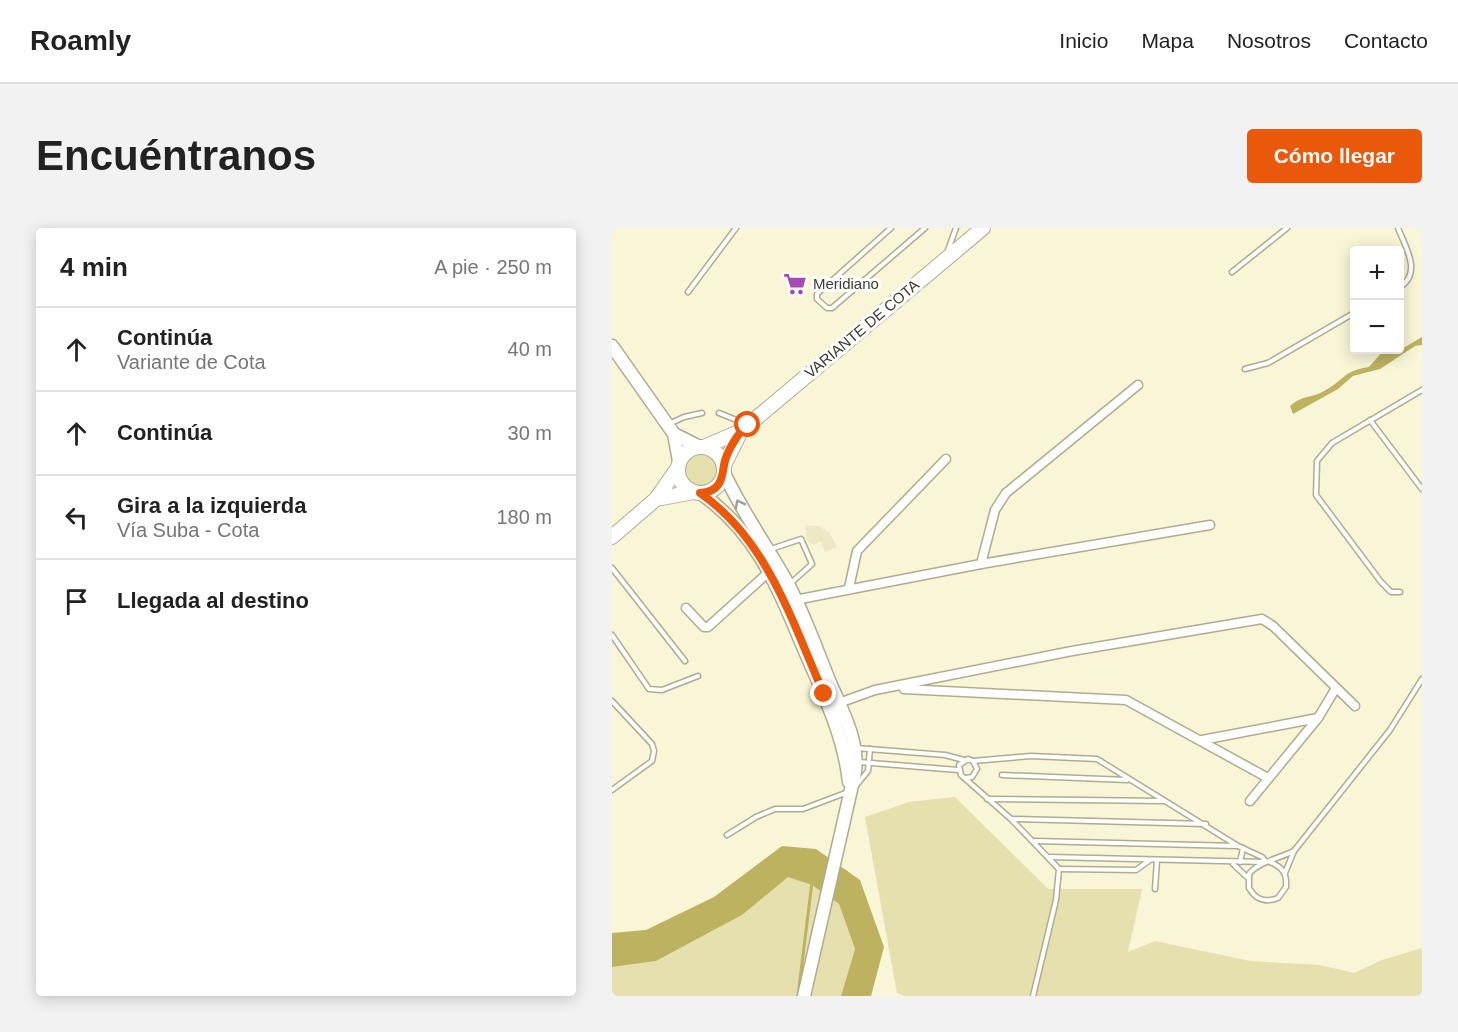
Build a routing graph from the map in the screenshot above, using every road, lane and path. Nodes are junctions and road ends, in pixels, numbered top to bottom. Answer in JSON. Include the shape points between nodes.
{"nodes":[{"id":1,"x":736,"y":228,"type":"edge"},
{"id":2,"x":891,"y":228,"type":"edge"},
{"id":3,"x":925,"y":228,"type":"edge"},
{"id":4,"x":956,"y":228,"type":"edge"},
{"id":5,"x":983,"y":228,"type":"edge"},
{"id":6,"x":1287,"y":228,"type":"edge"},
{"id":7,"x":1398,"y":228,"type":"edge"},
{"id":8,"x":1404,"y":246,"type":"edge"},
{"id":9,"x":1404,"y":246,"type":"edge"},
{"id":10,"x":944,"y":261,"type":"junction"},
{"id":11,"x":1232,"y":272,"type":"dead end"},
{"id":12,"x":1404,"y":284,"type":"edge"},
{"id":13,"x":688,"y":292,"type":"dead end"},
{"id":14,"x":1350,"y":315,"type":"edge"},
{"id":15,"x":612,"y":346,"type":"edge"},
{"id":16,"x":1245,"y":369,"type":"dead end"},
{"id":17,"x":1138,"y":385,"type":"dead end"},
{"id":18,"x":1422,"y":390,"type":"edge"},
{"id":19,"x":702,"y":413,"type":"dead end"},
{"id":20,"x":719,"y":413,"type":"dead end"},
{"id":21,"x":1370,"y":420,"type":"junction"},
{"id":22,"x":744,"y":428,"type":"junction"},
{"id":23,"x":671,"y":430,"type":"junction"},
{"id":24,"x":702,"y":447,"type":"junction"},
{"id":25,"x":946,"y":459,"type":"dead end"},
{"id":26,"x":678,"y":465,"type":"junction"},
{"id":27,"x":724,"y":469,"type":"junction"},
{"id":28,"x":1422,"y":489,"type":"edge"},
{"id":29,"x":697,"y":493,"type":"junction"},
{"id":30,"x":656,"y":499,"type":"junction"},
{"id":31,"x":1210,"y":525,"type":"dead end"},
{"id":32,"x":612,"y":537,"type":"edge"},
{"id":33,"x":768,"y":550,"type":"junction"},
{"id":34,"x":981,"y":564,"type":"junction"},
{"id":35,"x":612,"y":568,"type":"edge"},
{"id":36,"x":770,"y":571,"type":"junction"},
{"id":37,"x":788,"y":585,"type":"junction"},
{"id":38,"x":849,"y":588,"type":"junction"},
{"id":39,"x":1400,"y":592,"type":"dead end"},
{"id":40,"x":795,"y":600,"type":"junction"},
{"id":41,"x":686,"y":608,"type":"dead end"},
{"id":42,"x":612,"y":634,"type":"edge"},
{"id":43,"x":685,"y":661,"type":"dead end"},
{"id":44,"x":698,"y":676,"type":"dead end"},
{"id":45,"x":1422,"y":679,"type":"edge"},
{"id":46,"x":891,"y":688,"type":"junction"},
{"id":47,"x":1336,"y":688,"type":"junction"},
{"id":48,"x":612,"y":701,"type":"edge"},
{"id":49,"x":834,"y":705,"type":"junction"},
{"id":50,"x":1355,"y":706,"type":"dead end"},
{"id":51,"x":1318,"y":718,"type":"junction"},
{"id":52,"x":1202,"y":740,"type":"junction"},
{"id":53,"x":849,"y":748,"type":"junction"},
{"id":54,"x":870,"y":749,"type":"junction"},
{"id":55,"x":965,"y":760,"type":"junction"},
{"id":56,"x":973,"y":761,"type":"junction"},
{"id":57,"x":851,"y":762,"type":"junction"},
{"id":58,"x":870,"y":762,"type":"junction"},
{"id":59,"x":958,"y":770,"type":"junction"},
{"id":60,"x":1002,"y":775,"type":"dead end"},
{"id":61,"x":966,"y":778,"type":"junction"},
{"id":62,"x":1268,"y":778,"type":"junction"},
{"id":63,"x":1128,"y":780,"type":"junction"},
{"id":64,"x":849,"y":789,"type":"junction"},
{"id":65,"x":612,"y":790,"type":"edge"},
{"id":66,"x":987,"y":799,"type":"junction"},
{"id":67,"x":1164,"y":801,"type":"junction"},
{"id":68,"x":1250,"y":801,"type":"dead end"},
{"id":69,"x":1011,"y":819,"type":"junction"},
{"id":70,"x":1207,"y":825,"type":"junction"},
{"id":71,"x":727,"y":835,"type":"dead end"},
{"id":72,"x":1034,"y":841,"type":"junction"},
{"id":73,"x":1241,"y":847,"type":"junction"},
{"id":74,"x":1294,"y":851,"type":"junction"},
{"id":75,"x":1049,"y":857,"type":"junction"},
{"id":76,"x":1150,"y":860,"type":"junction"},
{"id":77,"x":1157,"y":860,"type":"junction"},
{"id":78,"x":1240,"y":862,"type":"junction"},
{"id":79,"x":1268,"y":862,"type":"junction"},
{"id":80,"x":1232,"y":863,"type":"junction"},
{"id":81,"x":1059,"y":869,"type":"junction"},
{"id":82,"x":1285,"y":873,"type":"junction"},
{"id":83,"x":1248,"y":878,"type":"junction"},
{"id":84,"x":1155,"y":889,"type":"dead end"},
{"id":85,"x":804,"y":996,"type":"edge"},
{"id":86,"x":1033,"y":996,"type":"edge"}],
"edges":[{"from":1,"to":13,"type":"lane"},
{"from":2,"to":3,"type":"lane","via":[[817,294],[827,308],[832,308]]},
{"from":4,"to":10,"type":"lane"},
{"from":5,"to":10,"type":"main road","name":"VARIANTE DE COTA"},
{"from":6,"to":11,"type":"lane"},
{"from":7,"to":8,"type":"lane"},
{"from":9,"to":12,"type":"lane","via":[[1413,273]]},
{"from":10,"to":22,"type":"main road","name":"VARIANTE DE COTA"},
{"from":14,"to":16,"type":"lane","via":[[1268,363]]},
{"from":15,"to":23,"type":"main road"},
{"from":17,"to":34,"type":"street","via":[[1006,493],[994,510]]},
{"from":18,"to":21,"type":"lane"},
{"from":19,"to":23,"type":"lane","via":[[684,417]]},
{"from":20,"to":22,"type":"lane"},
{"from":21,"to":28,"type":"lane"},
{"from":21,"to":39,"type":"lane","via":[[1332,443],[1317,461],[1316,495],[1381,582],[1391,592]]},
{"from":22,"to":24,"type":"main road","name":"VARIANTE DE COTA"},
{"from":22,"to":27,"type":"main road","name":"VARIANTE DE COTA"},
{"from":23,"to":24,"type":"main road"},
{"from":23,"to":26,"type":"main road"},
{"from":24,"to":26,"type":"main road","via":[[688,451]]},
{"from":24,"to":27,"type":"main road","via":[[717,453]]},
{"from":25,"to":38,"type":"street","via":[[857,551]]},
{"from":26,"to":29,"type":"main road","via":[[682,484]]},
{"from":26,"to":30,"type":"main road"},
{"from":27,"to":29,"type":"main road","via":[[723,480],[713,490]]},
{"from":33,"to":27,"type":"main road","one_way":true,"via":[[740,507]]},
{"from":29,"to":30,"type":"main road"},
{"from":29,"to":36,"type":"main road","via":[[724,509]]},
{"from":30,"to":32,"type":"main road"},
{"from":31,"to":34,"type":"street"},
{"from":33,"to":37,"type":"main road"},
{"from":33,"to":37,"type":"lane","via":[[801,539],[812,564]]},
{"from":34,"to":38,"type":"street"},
{"from":35,"to":43,"type":"lane"},
{"from":36,"to":41,"type":"street","via":[[708,627]]},
{"from":36,"to":49,"type":"main road"},
{"from":37,"to":40,"type":"main road"},
{"from":38,"to":40,"type":"street"},
{"from":40,"to":49,"type":"main road"},
{"from":42,"to":44,"type":"lane","via":[[649,689],[662,690]]},
{"from":45,"to":74,"type":"lane","via":[[1390,730]]},
{"from":46,"to":47,"type":"street","via":[[1072,651],[1262,619]]},
{"from":46,"to":49,"type":"street"},
{"from":46,"to":52,"type":"street","via":[[1126,700]]},
{"from":47,"to":50,"type":"street"},
{"from":47,"to":51,"type":"street"},
{"from":48,"to":65,"type":"lane","via":[[654,751],[652,761]]},
{"from":49,"to":53,"type":"main road"},
{"from":51,"to":52,"type":"street"},
{"from":51,"to":62,"type":"street"},
{"from":52,"to":62,"type":"street"},
{"from":53,"to":54,"type":"lane"},
{"from":53,"to":57,"type":"main road"},
{"from":54,"to":55,"type":"lane"},
{"from":54,"to":58,"type":"lane"},
{"from":55,"to":56,"type":"lane"},
{"from":55,"to":59,"type":"lane"},
{"from":56,"to":61,"type":"lane","via":[[976,772]]},
{"from":56,"to":63,"type":"lane","via":[[1031,756],[1097,759]]},
{"from":57,"to":58,"type":"lane"},
{"from":57,"to":64,"type":"main road"},
{"from":58,"to":59,"type":"lane"},
{"from":58,"to":64,"type":"lane","via":[[863,779]]},
{"from":59,"to":61,"type":"lane"},
{"from":60,"to":63,"type":"lane"},
{"from":61,"to":66,"type":"lane"},
{"from":62,"to":68,"type":"street"},
{"from":63,"to":67,"type":"lane"},
{"from":64,"to":71,"type":"lane","via":[[803,809],[766,812]]},
{"from":64,"to":85,"type":"main road"},
{"from":66,"to":67,"type":"lane"},
{"from":66,"to":69,"type":"lane"},
{"from":67,"to":70,"type":"lane"},
{"from":69,"to":70,"type":"lane"},
{"from":69,"to":72,"type":"lane"},
{"from":70,"to":73,"type":"lane"},
{"from":72,"to":73,"type":"lane"},
{"from":72,"to":75,"type":"lane"},
{"from":73,"to":78,"type":"lane"},
{"from":73,"to":79,"type":"lane"},
{"from":74,"to":79,"type":"lane"},
{"from":74,"to":82,"type":"lane"},
{"from":75,"to":76,"type":"lane"},
{"from":75,"to":81,"type":"lane"},
{"from":76,"to":77,"type":"lane"},
{"from":76,"to":81,"type":"lane","via":[[1136,870]]},
{"from":77,"to":80,"type":"lane"},
{"from":77,"to":84,"type":"lane"},
{"from":78,"to":79,"type":"lane"},
{"from":78,"to":80,"type":"lane"},
{"from":79,"to":82,"type":"lane"},
{"from":79,"to":83,"type":"lane","via":[[1253,868]]},
{"from":80,"to":83,"type":"lane"},
{"from":81,"to":86,"type":"lane","via":[[1056,900]]},
{"from":82,"to":83,"type":"lane","via":[[1283,893],[1271,901],[1252,894]]}]}
